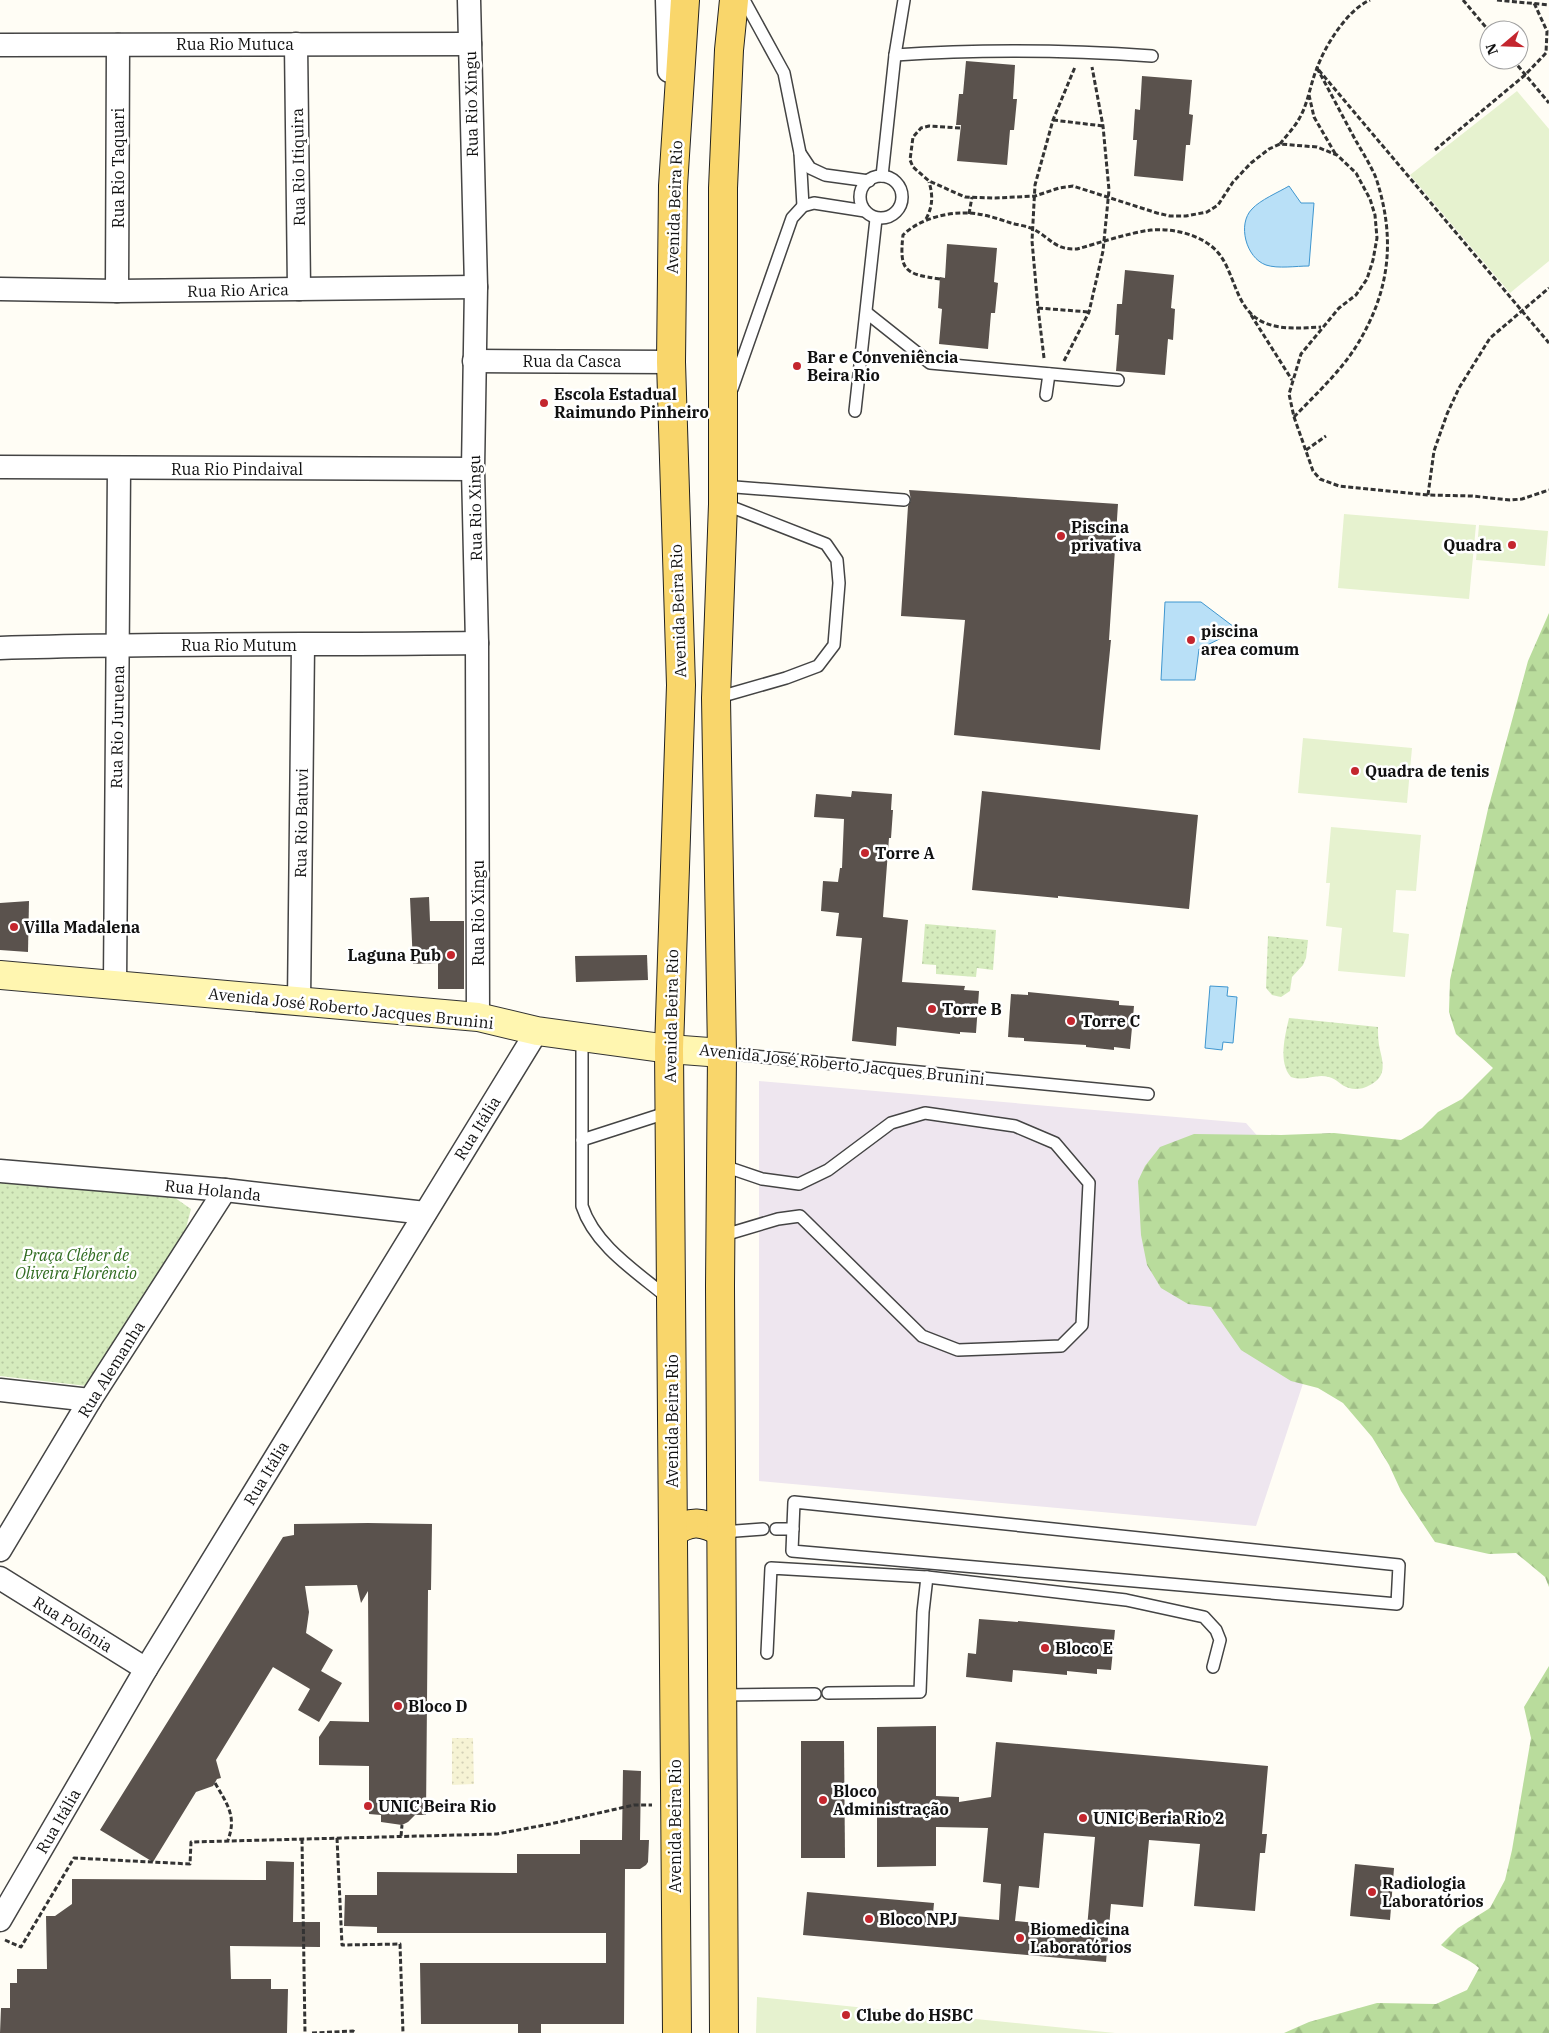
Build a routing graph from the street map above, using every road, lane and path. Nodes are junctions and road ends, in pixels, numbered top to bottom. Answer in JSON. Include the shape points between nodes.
{"nodes":[{"id":1,"x":469,"y":0,"type":"edge"},
{"id":2,"x":667,"y":0,"type":"edge"},
{"id":3,"x":685,"y":0,"type":"edge"},
{"id":4,"x":734,"y":0,"type":"edge"},
{"id":5,"x":744,"y":0,"type":"edge"},
{"id":6,"x":904,"y":0,"type":"edge"},
{"id":7,"x":1370,"y":0,"type":"edge"},
{"id":8,"x":1463,"y":0,"type":"edge"},
{"id":9,"x":1498,"y":0,"type":"edge"},
{"id":10,"x":1534,"y":3,"type":"junction"},
{"id":11,"x":1549,"y":5,"type":"edge"},
{"id":12,"x":1480,"y":20,"type":"edge"},
{"id":13,"x":296,"y":44,"type":"junction"},
{"id":14,"x":470,"y":44,"type":"junction"},
{"id":15,"x":0,"y":45,"type":"edge"},
{"id":16,"x":118,"y":45,"type":"junction"},
{"id":17,"x":1085,"y":51,"type":"junction"},
{"id":18,"x":895,"y":55,"type":"junction"},
{"id":19,"x":1152,"y":56,"type":"dead end"},
{"id":20,"x":1317,"y":68,"type":"junction"},
{"id":21,"x":1521,"y":70,"type":"edge"},
{"id":22,"x":1525,"y":75,"type":"junction"},
{"id":23,"x":1309,"y":95,"type":"junction"},
{"id":24,"x":1549,"y":103,"type":"edge"},
{"id":25,"x":1053,"y":120,"type":"junction"},
{"id":26,"x":1104,"y":126,"type":"junction"},
{"id":27,"x":960,"y":128,"type":"dead end"},
{"id":28,"x":1280,"y":144,"type":"junction"},
{"id":29,"x":1435,"y":150,"type":"dead end"},
{"id":30,"x":800,"y":153,"type":"junction"},
{"id":31,"x":1337,"y":156,"type":"junction"},
{"id":32,"x":882,"y":176,"type":"junction"},
{"id":33,"x":869,"y":180,"type":"junction"},
{"id":34,"x":929,"y":181,"type":"junction"},
{"id":35,"x":673,"y":186,"type":"junction"},
{"id":36,"x":1034,"y":196,"type":"junction"},
{"id":37,"x":1108,"y":196,"type":"junction"},
{"id":38,"x":972,"y":198,"type":"junction"},
{"id":39,"x":803,"y":206,"type":"junction"},
{"id":40,"x":865,"y":211,"type":"junction"},
{"id":41,"x":969,"y":214,"type":"junction"},
{"id":42,"x":876,"y":219,"type":"junction"},
{"id":43,"x":926,"y":220,"type":"junction"},
{"id":44,"x":1033,"y":229,"type":"junction"},
{"id":45,"x":1104,"y":242,"type":"junction"},
{"id":46,"x":940,"y":278,"type":"dead end"},
{"id":47,"x":476,"y":287,"type":"junction"},
{"id":48,"x":1549,"y":288,"type":"edge"},
{"id":49,"x":0,"y":289,"type":"edge"},
{"id":50,"x":300,"y":289,"type":"junction"},
{"id":51,"x":117,"y":291,"type":"junction"},
{"id":52,"x":1038,"y":308,"type":"junction"},
{"id":53,"x":1522,"y":310,"type":"junction"},
{"id":54,"x":1089,"y":312,"type":"junction"},
{"id":55,"x":867,"y":314,"type":"junction"},
{"id":56,"x":1251,"y":315,"type":"junction"},
{"id":57,"x":1322,"y":327,"type":"junction"},
{"id":58,"x":1549,"y":343,"type":"edge"},
{"id":59,"x":474,"y":361,"type":"junction"},
{"id":60,"x":671,"y":362,"type":"junction"},
{"id":61,"x":1051,"y":374,"type":"junction"},
{"id":62,"x":1118,"y":380,"type":"dead end"},
{"id":63,"x":1292,"y":380,"type":"junction"},
{"id":64,"x":1046,"y":395,"type":"dead end"},
{"id":65,"x":854,"y":412,"type":"dead end"},
{"id":66,"x":723,"y":414,"type":"junction"},
{"id":67,"x":1294,"y":417,"type":"junction"},
{"id":68,"x":1326,"y":436,"type":"dead end"},
{"id":69,"x":1306,"y":450,"type":"junction"},
{"id":70,"x":0,"y":467,"type":"edge"},
{"id":71,"x":120,"y":468,"type":"junction"},
{"id":72,"x":473,"y":469,"type":"junction"},
{"id":73,"x":1549,"y":490,"type":"edge"},
{"id":74,"x":722,"y":495,"type":"junction"},
{"id":75,"x":1428,"y":495,"type":"junction"},
{"id":76,"x":904,"y":500,"type":"dead end"},
{"id":77,"x":118,"y":644,"type":"junction"},
{"id":78,"x":477,"y":644,"type":"junction"},
{"id":79,"x":303,"y":645,"type":"junction"},
{"id":80,"x":0,"y":648,"type":"edge"},
{"id":81,"x":681,"y":684,"type":"junction"},
{"id":82,"x":716,"y":698,"type":"junction"},
{"id":83,"x":0,"y":975,"type":"edge"},
{"id":84,"x":115,"y":985,"type":"junction"},
{"id":85,"x":299,"y":1002,"type":"junction"},
{"id":86,"x":478,"y":1017,"type":"junction"},
{"id":87,"x":537,"y":1031,"type":"junction"},
{"id":88,"x":582,"y":1037,"type":"junction"},
{"id":89,"x":669,"y":1049,"type":"junction"},
{"id":90,"x":722,"y":1053,"type":"junction"},
{"id":91,"x":1148,"y":1094,"type":"dead end"},
{"id":92,"x":670,"y":1112,"type":"junction"},
{"id":93,"x":582,"y":1140,"type":"junction"},
{"id":94,"x":721,"y":1164,"type":"junction"},
{"id":95,"x":0,"y":1171,"type":"edge"},
{"id":96,"x":226,"y":1190,"type":"junction"},
{"id":97,"x":425,"y":1214,"type":"junction"},
{"id":98,"x":721,"y":1236,"type":"junction"},
{"id":99,"x":671,"y":1300,"type":"junction"},
{"id":100,"x":0,"y":1390,"type":"edge"},
{"id":101,"x":90,"y":1400,"type":"junction"},
{"id":102,"x":763,"y":1529,"type":"dead end"},
{"id":103,"x":776,"y":1529,"type":"dead end"},
{"id":104,"x":793,"y":1529,"type":"junction"},
{"id":105,"x":722,"y":1532,"type":"junction"},
{"id":106,"x":673,"y":1533,"type":"junction"},
{"id":107,"x":0,"y":1550,"type":"edge"},
{"id":108,"x":926,"y":1577,"type":"junction"},
{"id":109,"x":0,"y":1578,"type":"edge"},
{"id":110,"x":767,"y":1653,"type":"dead end"},
{"id":111,"x":1213,"y":1667,"type":"dead end"},
{"id":112,"x":146,"y":1669,"type":"junction"},
{"id":113,"x":828,"y":1693,"type":"dead end"},
{"id":114,"x":815,"y":1694,"type":"dead end"},
{"id":115,"x":723,"y":1695,"type":"junction"},
{"id":116,"x":215,"y":1783,"type":"dead end"},
{"id":117,"x":675,"y":1805,"type":"junction"},
{"id":118,"x":402,"y":1825,"type":"dead end"},
{"id":119,"x":401,"y":1836,"type":"junction"},
{"id":120,"x":337,"y":1838,"type":"junction"},
{"id":121,"x":302,"y":1839,"type":"junction"},
{"id":122,"x":228,"y":1840,"type":"junction"},
{"id":123,"x":0,"y":1920,"type":"edge"},
{"id":124,"x":0,"y":1938,"type":"edge"},
{"id":125,"x":305,"y":2033,"type":"edge"},
{"id":126,"x":312,"y":2033,"type":"edge"},
{"id":127,"x":356,"y":2033,"type":"edge"},
{"id":128,"x":403,"y":2033,"type":"edge"},
{"id":129,"x":677,"y":2033,"type":"edge"},
{"id":130,"x":724,"y":2033,"type":"edge"}],
"edges":[{"from":1,"to":14,"type":"street","name":"Rua Rio Xingu"},
{"from":2,"to":35,"type":"street"},
{"from":3,"to":35,"type":"main road","name":"Avenida Beira Rio"},
{"from":4,"to":66,"type":"main road","via":[[722,188]]},
{"from":5,"to":30,"type":"lane","via":[[784,73]]},
{"from":6,"to":18,"type":"lane"},
{"from":7,"to":20,"type":"path","via":[[1351,14],[1336,32]]},
{"from":8,"to":12,"type":"path"},
{"from":9,"to":10,"type":"path"},
{"from":10,"to":11,"type":"path"},
{"from":10,"to":22,"type":"path","via":[[1547,31],[1546,53]]},
{"from":13,"to":14,"type":"street","name":"Rua Rio Mutuca"},
{"from":13,"to":16,"type":"street","name":"Rua Rio Mutuca"},
{"from":13,"to":50,"type":"street","name":"Rua Rio Itiquira"},
{"from":14,"to":47,"type":"street","name":"Rua Rio Xingu"},
{"from":15,"to":16,"type":"street","name":"Rua Rio Mutuca"},
{"from":16,"to":51,"type":"street","name":"Rua Rio Taquari"},
{"from":17,"to":18,"type":"lane","via":[[967,50]]},
{"from":17,"to":19,"type":"lane"},
{"from":17,"to":25,"type":"path"},
{"from":17,"to":26,"type":"path"},
{"from":18,"to":32,"type":"lane"},
{"from":20,"to":23,"type":"path"},
{"from":20,"to":53,"type":"path"},
{"from":20,"to":67,"type":"path","via":[[1375,177],[1387,227],[1388,255],[1384,283],[1372,318],[1356,347]]},
{"from":21,"to":22,"type":"path"},
{"from":22,"to":24,"type":"path"},
{"from":22,"to":29,"type":"path"},
{"from":23,"to":28,"type":"path","via":[[1299,119]]},
{"from":23,"to":31,"type":"path","via":[[1314,117]]},
{"from":25,"to":26,"type":"path"},
{"from":25,"to":36,"type":"path"},
{"from":26,"to":37,"type":"path"},
{"from":27,"to":34,"type":"path","via":[[929,126],[921,128],[913,137],[910,160]]},
{"from":28,"to":31,"type":"path","via":[[1317,147]]},
{"from":28,"to":37,"type":"path","via":[[1269,148],[1251,163],[1218,205],[1207,212],[1170,216]]},
{"from":30,"to":33,"type":"lane","via":[[810,168],[825,176]]},
{"from":30,"to":39,"type":"lane"},
{"from":31,"to":57,"type":"path","via":[[1356,173],[1370,199],[1377,238],[1367,279],[1356,295]]},
{"from":32,"to":33,"type":"lane"},
{"from":32,"to":42,"type":"lane","via":[[895,181],[902,200],[896,212]]},
{"from":33,"to":40,"type":"lane","via":[[860,198]]},
{"from":34,"to":38,"type":"path"},
{"from":34,"to":43,"type":"path","via":[[932,198]]},
{"from":35,"to":60,"type":"main road","name":"Avenida Beira Rio"},
{"from":36,"to":37,"type":"path","via":[[1074,186]]},
{"from":36,"to":38,"type":"path"},
{"from":36,"to":44,"type":"path"},
{"from":37,"to":45,"type":"path"},
{"from":38,"to":41,"type":"path"},
{"from":39,"to":40,"type":"lane","via":[[814,203]]},
{"from":39,"to":66,"type":"lane","via":[[792,218]]},
{"from":40,"to":42,"type":"lane"},
{"from":41,"to":43,"type":"path"},
{"from":41,"to":44,"type":"path"},
{"from":42,"to":55,"type":"lane"},
{"from":43,"to":46,"type":"path","via":[[903,235],[901,256],[904,266],[911,272]]},
{"from":44,"to":45,"type":"path","via":[[1056,246],[1066,249]]},
{"from":44,"to":52,"type":"path"},
{"from":45,"to":54,"type":"path"},
{"from":45,"to":56,"type":"path","via":[[1150,230],[1186,233],[1204,241],[1220,255],[1242,304]]},
{"from":47,"to":50,"type":"street","name":"Rua Rio Arica"},
{"from":47,"to":59,"type":"street","name":"Rua Rio Xingu"},
{"from":48,"to":53,"type":"path"},
{"from":49,"to":51,"type":"street","name":"Rua Rio Arica"},
{"from":50,"to":51,"type":"street","name":"Rua Rio Arica"},
{"from":52,"to":54,"type":"path"},
{"from":52,"to":61,"type":"path"},
{"from":53,"to":58,"type":"path"},
{"from":53,"to":75,"type":"path","via":[[1490,338],[1458,388],[1434,451]]},
{"from":54,"to":61,"type":"path"},
{"from":55,"to":61,"type":"lane","via":[[930,363]]},
{"from":55,"to":65,"type":"lane"},
{"from":56,"to":57,"type":"path","via":[[1264,323],[1284,328]]},
{"from":56,"to":63,"type":"path"},
{"from":57,"to":63,"type":"path","via":[[1301,354]]},
{"from":59,"to":60,"type":"street","name":"Rua da Casca"},
{"from":59,"to":72,"type":"street","name":"Rua Rio Xingu"},
{"from":60,"to":81,"type":"main road","name":"Avenida Beira Rio"},
{"from":61,"to":62,"type":"lane"},
{"from":61,"to":64,"type":"lane"},
{"from":63,"to":67,"type":"path","via":[[1289,394]]},
{"from":66,"to":74,"type":"main road"},
{"from":67,"to":69,"type":"path"},
{"from":68,"to":69,"type":"path"},
{"from":69,"to":75,"type":"path","via":[[1313,471],[1327,483]]},
{"from":70,"to":71,"type":"street","name":"Rua Rio Pindaival"},
{"from":71,"to":72,"type":"street","name":"Rua Rio Pindaival"},
{"from":71,"to":77,"type":"street","name":"Rua Rio Juruena"},
{"from":72,"to":78,"type":"street","name":"Rua Rio Xingu"},
{"from":73,"to":75,"type":"path","via":[[1528,498],[1510,500]]},
{"from":74,"to":76,"type":"lane"},
{"from":74,"to":82,"type":"main road"},
{"from":74,"to":82,"type":"lane","via":[[826,544],[837,560],[839,582],[834,645],[818,666]]},
{"from":77,"to":79,"type":"street","name":"Rua Rio Mutum"},
{"from":77,"to":80,"type":"street","name":"Rua Rio Mutum"},
{"from":77,"to":84,"type":"street","name":"Rua Rio Juruena"},
{"from":78,"to":79,"type":"street","name":"Rua Rio Mutum"},
{"from":78,"to":86,"type":"street","name":"Rua Rio Xingu"},
{"from":79,"to":85,"type":"street","name":"Rua Rio Batuvi"},
{"from":81,"to":82,"type":"main road","via":[[696,702],[704,705]]},
{"from":81,"to":89,"type":"main road","name":"Avenida Beira Rio"},
{"from":82,"to":90,"type":"main road"},
{"from":83,"to":84,"type":"main road","name":"Avenida José Roberto Jacques Brunini"},
{"from":84,"to":85,"type":"main road","name":"Avenida José Roberto Jacques Brunini"},
{"from":85,"to":86,"type":"main road","name":"Avenida José Roberto Jacques Brunini"},
{"from":86,"to":87,"type":"main road","name":"Avenida José Roberto Jacques Brunini"},
{"from":87,"to":88,"type":"main road","name":"Avenida José Roberto Jacques Brunini"},
{"from":87,"to":97,"type":"street","name":"Rua Itália"},
{"from":88,"to":89,"type":"main road","name":"Avenida José Roberto Jacques Brunini"},
{"from":88,"to":93,"type":"lane"},
{"from":89,"to":90,"type":"main road","name":"Avenida José Roberto Jacques Brunini"},
{"from":89,"to":92,"type":"main road","name":"Avenida Beira Rio"},
{"from":90,"to":91,"type":"lane","name":"Avenida José Roberto Jacques Brunini"},
{"from":90,"to":94,"type":"main road"},
{"from":92,"to":93,"type":"lane"},
{"from":92,"to":99,"type":"main road","name":"Avenida Beira Rio"},
{"from":93,"to":99,"type":"lane","via":[[582,1206],[586,1219],[608,1247]]},
{"from":94,"to":98,"type":"main road"},
{"from":94,"to":98,"type":"lane","via":[[762,1179],[799,1184],[828,1170],[891,1123],[925,1113],[1015,1126],[1055,1143],[1089,1183],[1082,1326],[1061,1346],[958,1350],[922,1336],[800,1216]]},
{"from":95,"to":96,"type":"street","name":"Rua Holanda"},
{"from":96,"to":97,"type":"street","name":"Rua Holanda"},
{"from":96,"to":101,"type":"street","name":"Rua Alemanha"},
{"from":97,"to":112,"type":"street","name":"Rua Itália"},
{"from":98,"to":105,"type":"main road"},
{"from":99,"to":106,"type":"main road","name":"Avenida Beira Rio"},
{"from":100,"to":101,"type":"street"},
{"from":101,"to":107,"type":"street","name":"Rua Alemanha"},
{"from":102,"to":105,"type":"lane"},
{"from":103,"to":104,"type":"lane"},
{"from":104,"to":104,"type":"lane","via":[[794,1502],[1399,1565],[1397,1604],[792,1551]]},
{"from":105,"to":106,"type":"main road","via":[[687,1523]]},
{"from":105,"to":115,"type":"main road"},
{"from":106,"to":117,"type":"main road","name":"Avenida Beira Rio"},
{"from":108,"to":110,"type":"lane","via":[[771,1568]]},
{"from":108,"to":111,"type":"lane","via":[[1126,1600],[1204,1617],[1220,1640]]},
{"from":108,"to":113,"type":"lane","via":[[920,1692]]},
{"from":109,"to":112,"type":"street","name":"Rua Polônia"},
{"from":112,"to":123,"type":"street","name":"Rua Itália"},
{"from":114,"to":115,"type":"lane"},
{"from":115,"to":130,"type":"main road"},
{"from":116,"to":122,"type":"path","via":[[229,1806],[232,1820]]},
{"from":117,"to":119,"type":"path","via":[[634,1805],[497,1834]]},
{"from":117,"to":129,"type":"main road","name":"Avenida Beira Rio"},
{"from":118,"to":119,"type":"path"},
{"from":119,"to":120,"type":"path"},
{"from":120,"to":121,"type":"path"},
{"from":120,"to":128,"type":"path","via":[[342,1946],[400,1944]]},
{"from":121,"to":122,"type":"path"},
{"from":121,"to":125,"type":"path"},
{"from":122,"to":124,"type":"path","via":[[191,1842],[190,1864],[74,1858],[21,1947]]},
{"from":126,"to":127,"type":"path"}]}
